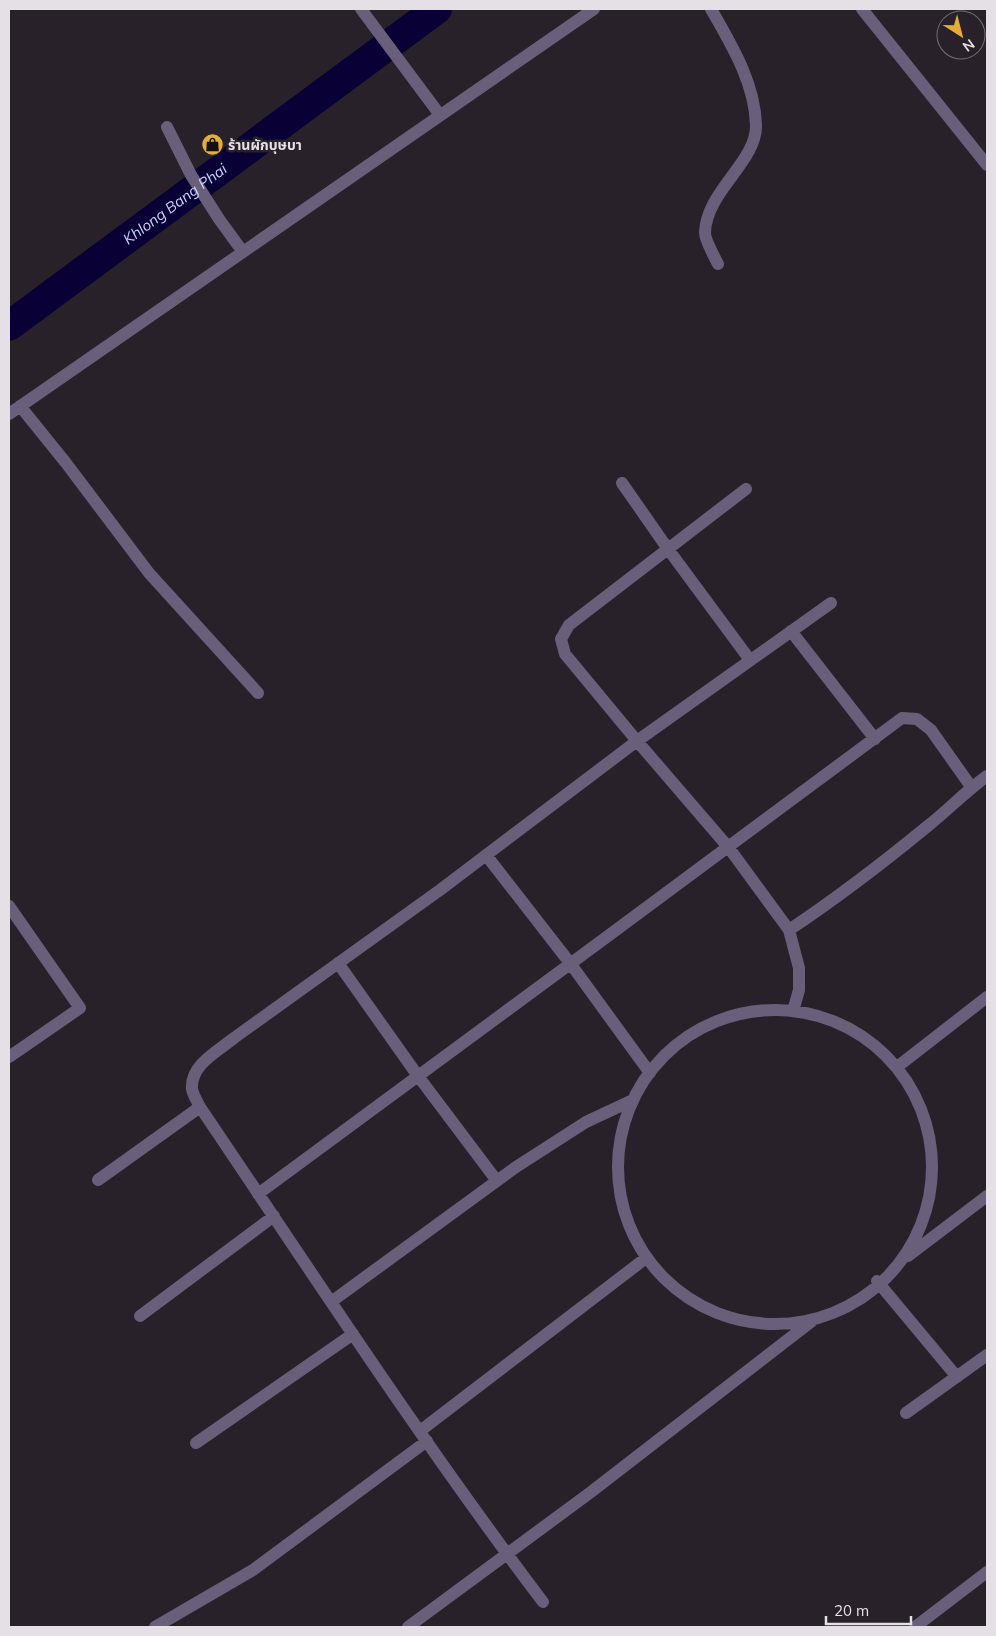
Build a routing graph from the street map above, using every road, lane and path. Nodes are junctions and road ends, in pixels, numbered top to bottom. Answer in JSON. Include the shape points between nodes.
{"nodes":[{"id":1,"x":361,"y":9,"type":"edge"},
{"id":2,"x":594,"y":9,"type":"edge"},
{"id":3,"x":711,"y":9,"type":"edge"},
{"id":4,"x":862,"y":9,"type":"edge"},
{"id":5,"x":440,"y":115,"type":"junction"},
{"id":6,"x":167,"y":127,"type":"dead end"},
{"id":7,"x":987,"y":165,"type":"edge"},
{"id":8,"x":243,"y":252,"type":"junction"},
{"id":9,"x":718,"y":264,"type":"dead end"},
{"id":10,"x":14,"y":410,"type":"edge"},
{"id":11,"x":622,"y":483,"type":"dead end"},
{"id":12,"x":746,"y":489,"type":"dead end"},
{"id":13,"x":668,"y":549,"type":"junction"},
{"id":14,"x":831,"y":603,"type":"dead end"},
{"id":15,"x":791,"y":631,"type":"junction"},
{"id":16,"x":750,"y":660,"type":"junction"},
{"id":17,"x":258,"y":693,"type":"dead end"},
{"id":18,"x":875,"y":739,"type":"junction"},
{"id":19,"x":637,"y":741,"type":"junction"},
{"id":20,"x":987,"y":776,"type":"edge"},
{"id":21,"x":972,"y":788,"type":"junction"},
{"id":22,"x":729,"y":848,"type":"junction"},
{"id":23,"x":486,"y":855,"type":"junction"},
{"id":24,"x":9,"y":906,"type":"edge"},
{"id":25,"x":789,"y":930,"type":"junction"},
{"id":26,"x":338,"y":963,"type":"junction"},
{"id":27,"x":570,"y":963,"type":"junction"},
{"id":28,"x":987,"y":997,"type":"edge"},
{"id":29,"x":793,"y":1011,"type":"junction"},
{"id":30,"x":9,"y":1057,"type":"edge"},
{"id":31,"x":897,"y":1067,"type":"junction"},
{"id":32,"x":650,"y":1073,"type":"junction"},
{"id":33,"x":418,"y":1076,"type":"junction"},
{"id":34,"x":633,"y":1100,"type":"junction"},
{"id":35,"x":200,"y":1107,"type":"junction"},
{"id":36,"x":98,"y":1180,"type":"dead end"},
{"id":37,"x":497,"y":1181,"type":"junction"},
{"id":38,"x":258,"y":1194,"type":"junction"},
{"id":39,"x":987,"y":1196,"type":"edge"},
{"id":40,"x":274,"y":1216,"type":"junction"},
{"id":41,"x":646,"y":1258,"type":"junction"},
{"id":42,"x":902,"y":1261,"type":"junction"},
{"id":43,"x":877,"y":1281,"type":"junction"},
{"id":44,"x":331,"y":1302,"type":"junction"},
{"id":45,"x":140,"y":1316,"type":"dead end"},
{"id":46,"x":814,"y":1320,"type":"junction"},
{"id":47,"x":353,"y":1334,"type":"junction"},
{"id":48,"x":987,"y":1355,"type":"edge"},
{"id":49,"x":957,"y":1377,"type":"junction"},
{"id":50,"x":906,"y":1413,"type":"dead end"},
{"id":51,"x":424,"y":1436,"type":"junction"},
{"id":52,"x":196,"y":1443,"type":"dead end"},
{"id":53,"x":506,"y":1554,"type":"junction"},
{"id":54,"x":987,"y":1572,"type":"edge"},
{"id":55,"x":543,"y":1602,"type":"dead end"},
{"id":56,"x":155,"y":1627,"type":"edge"},
{"id":57,"x":408,"y":1627,"type":"edge"},
{"id":58,"x":915,"y":1627,"type":"edge"}],
"edges":[{"from":1,"to":5,"type":"street"},
{"from":2,"to":5,"type":"street"},
{"from":3,"to":9,"type":"street","via":[[733,47],[752,94],[757,126],[752,148],[710,211],[705,234]]},
{"from":4,"to":7,"type":"street"},
{"from":5,"to":8,"type":"street"},
{"from":6,"to":8,"type":"street","via":[[191,175]]},
{"from":8,"to":10,"type":"street"},
{"from":10,"to":17,"type":"street","via":[[66,463],[149,573]]},
{"from":11,"to":13,"type":"street"},
{"from":12,"to":13,"type":"street"},
{"from":13,"to":16,"type":"street"},
{"from":13,"to":19,"type":"street","via":[[569,625],[561,639],[565,654]]},
{"from":14,"to":15,"type":"street"},
{"from":15,"to":16,"type":"street"},
{"from":15,"to":18,"type":"street"},
{"from":16,"to":19,"type":"street"},
{"from":18,"to":21,"type":"street","via":[[902,718],[917,719],[931,730]]},
{"from":18,"to":22,"type":"street"},
{"from":19,"to":22,"type":"street"},
{"from":19,"to":23,"type":"street"},
{"from":20,"to":21,"type":"street"},
{"from":21,"to":25,"type":"street","via":[[930,825]]},
{"from":22,"to":25,"type":"street"},
{"from":22,"to":27,"type":"street"},
{"from":23,"to":26,"type":"street"},
{"from":23,"to":27,"type":"street"},
{"from":24,"to":30,"type":"street","via":[[80,1008]]},
{"from":25,"to":29,"type":"street","via":[[799,968],[799,990]]},
{"from":26,"to":33,"type":"street"},
{"from":26,"to":35,"type":"street","via":[[202,1063],[193,1076],[192,1090]]},
{"from":27,"to":32,"type":"street"},
{"from":27,"to":33,"type":"street"},
{"from":28,"to":31,"type":"street"},
{"from":29,"to":31,"type":"street","via":[[832,1020],[868,1039]]},
{"from":29,"to":32,"type":"street","via":[[752,1012],[713,1024],[678,1044]]},
{"from":31,"to":42,"type":"street","via":[[917,1096],[928,1128],[934,1164],[930,1198],[921,1230]]},
{"from":32,"to":34,"type":"street"},
{"from":33,"to":37,"type":"street"},
{"from":33,"to":38,"type":"street"},
{"from":34,"to":37,"type":"street","via":[[586,1122]]},
{"from":34,"to":41,"type":"street","via":[[622,1131],[618,1164],[620,1197],[630,1229]]},
{"from":35,"to":36,"type":"street"},
{"from":35,"to":38,"type":"street"},
{"from":37,"to":44,"type":"street"},
{"from":38,"to":40,"type":"street"},
{"from":39,"to":42,"type":"street"},
{"from":40,"to":44,"type":"street"},
{"from":40,"to":45,"type":"street"},
{"from":41,"to":46,"type":"street","via":[[671,1286],[702,1307],[738,1320],[776,1325]]},
{"from":41,"to":51,"type":"street"},
{"from":42,"to":43,"type":"street"},
{"from":43,"to":46,"type":"street","via":[[852,1301]]},
{"from":43,"to":49,"type":"street"},
{"from":44,"to":47,"type":"street"},
{"from":46,"to":53,"type":"street"},
{"from":47,"to":51,"type":"street"},
{"from":47,"to":52,"type":"street"},
{"from":48,"to":49,"type":"street"},
{"from":49,"to":50,"type":"street"},
{"from":51,"to":53,"type":"street"},
{"from":51,"to":56,"type":"street","via":[[253,1570]]},
{"from":53,"to":55,"type":"street"},
{"from":53,"to":57,"type":"street"},
{"from":54,"to":58,"type":"street"}]}
